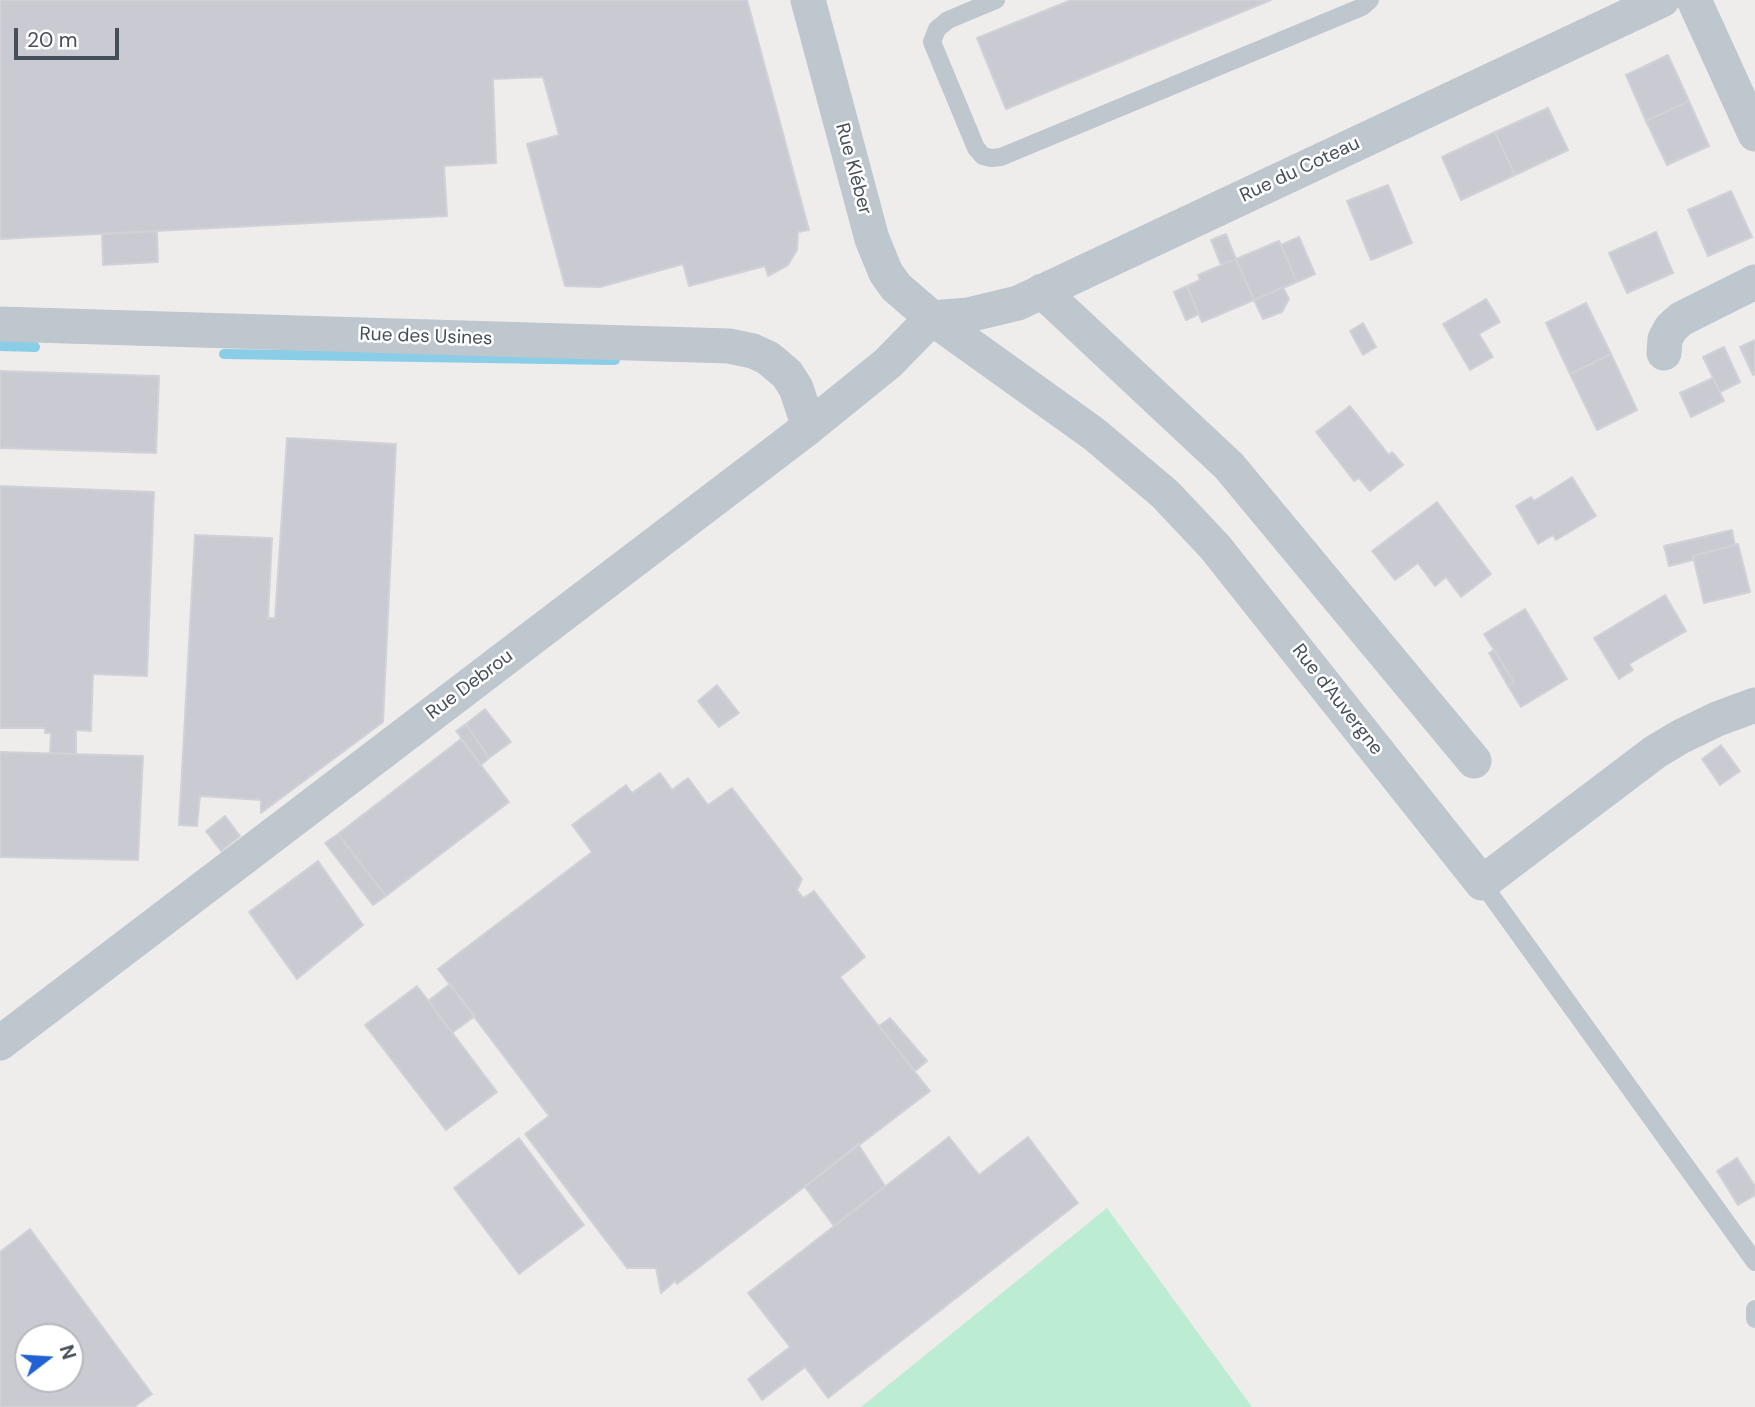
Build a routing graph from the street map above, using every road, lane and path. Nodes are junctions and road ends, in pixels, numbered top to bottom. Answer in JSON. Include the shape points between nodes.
{"nodes":[{"id":1,"x":808,"y":0,"type":"edge"},
{"id":2,"x":996,"y":0,"type":"edge"},
{"id":3,"x":1370,"y":0,"type":"edge"},
{"id":4,"x":1662,"y":0,"type":"edge"},
{"id":5,"x":1694,"y":0,"type":"edge"},
{"id":6,"x":1755,"y":134,"type":"edge"},
{"id":7,"x":1755,"y":282,"type":"edge"},
{"id":8,"x":1042,"y":291,"type":"junction"},
{"id":9,"x":932,"y":318,"type":"junction"},
{"id":10,"x":0,"y":324,"type":"edge"},
{"id":11,"x":1664,"y":353,"type":"dead end"},
{"id":12,"x":809,"y":427,"type":"junction"},
{"id":13,"x":1755,"y":705,"type":"edge"},
{"id":14,"x":1474,"y":761,"type":"dead end"},
{"id":15,"x":1482,"y":883,"type":"junction"},
{"id":16,"x":0,"y":1044,"type":"edge"},
{"id":17,"x":1755,"y":1262,"type":"edge"},
{"id":18,"x":1755,"y":1309,"type":"edge"},
{"id":19,"x":1755,"y":1319,"type":"edge"}],
"edges":[{"from":1,"to":9,"type":"street","name":"Rue Kléber","via":[[879,258],[897,287]]},
{"from":2,"to":3,"type":"lane","via":[[947,20],[932,42],[976,148],[991,158],[1324,23]]},
{"from":4,"to":8,"type":"street","name":"Rue du Coteau"},
{"from":5,"to":6,"type":"street"},
{"from":7,"to":11,"type":"street","via":[[1681,318],[1665,339]]},
{"from":8,"to":9,"type":"street","name":"Rue du Coteau","via":[[995,309]]},
{"from":8,"to":14,"type":"street","via":[[1229,466]]},
{"from":9,"to":12,"type":"street","name":"Rue Debrou","via":[[888,363]]},
{"from":9,"to":15,"type":"street","name":"Rue d'Auvergne","via":[[1094,435],[1165,494],[1215,547]]},
{"from":10,"to":12,"type":"street","name":"Rue des Usines","via":[[729,346],[768,358],[787,374]]},
{"from":12,"to":16,"type":"street","name":"Rue Debrou"},
{"from":13,"to":15,"type":"street","via":[[1655,752]]},
{"from":15,"to":17,"type":"lane"},
{"from":18,"to":19,"type":"lane"}]}
